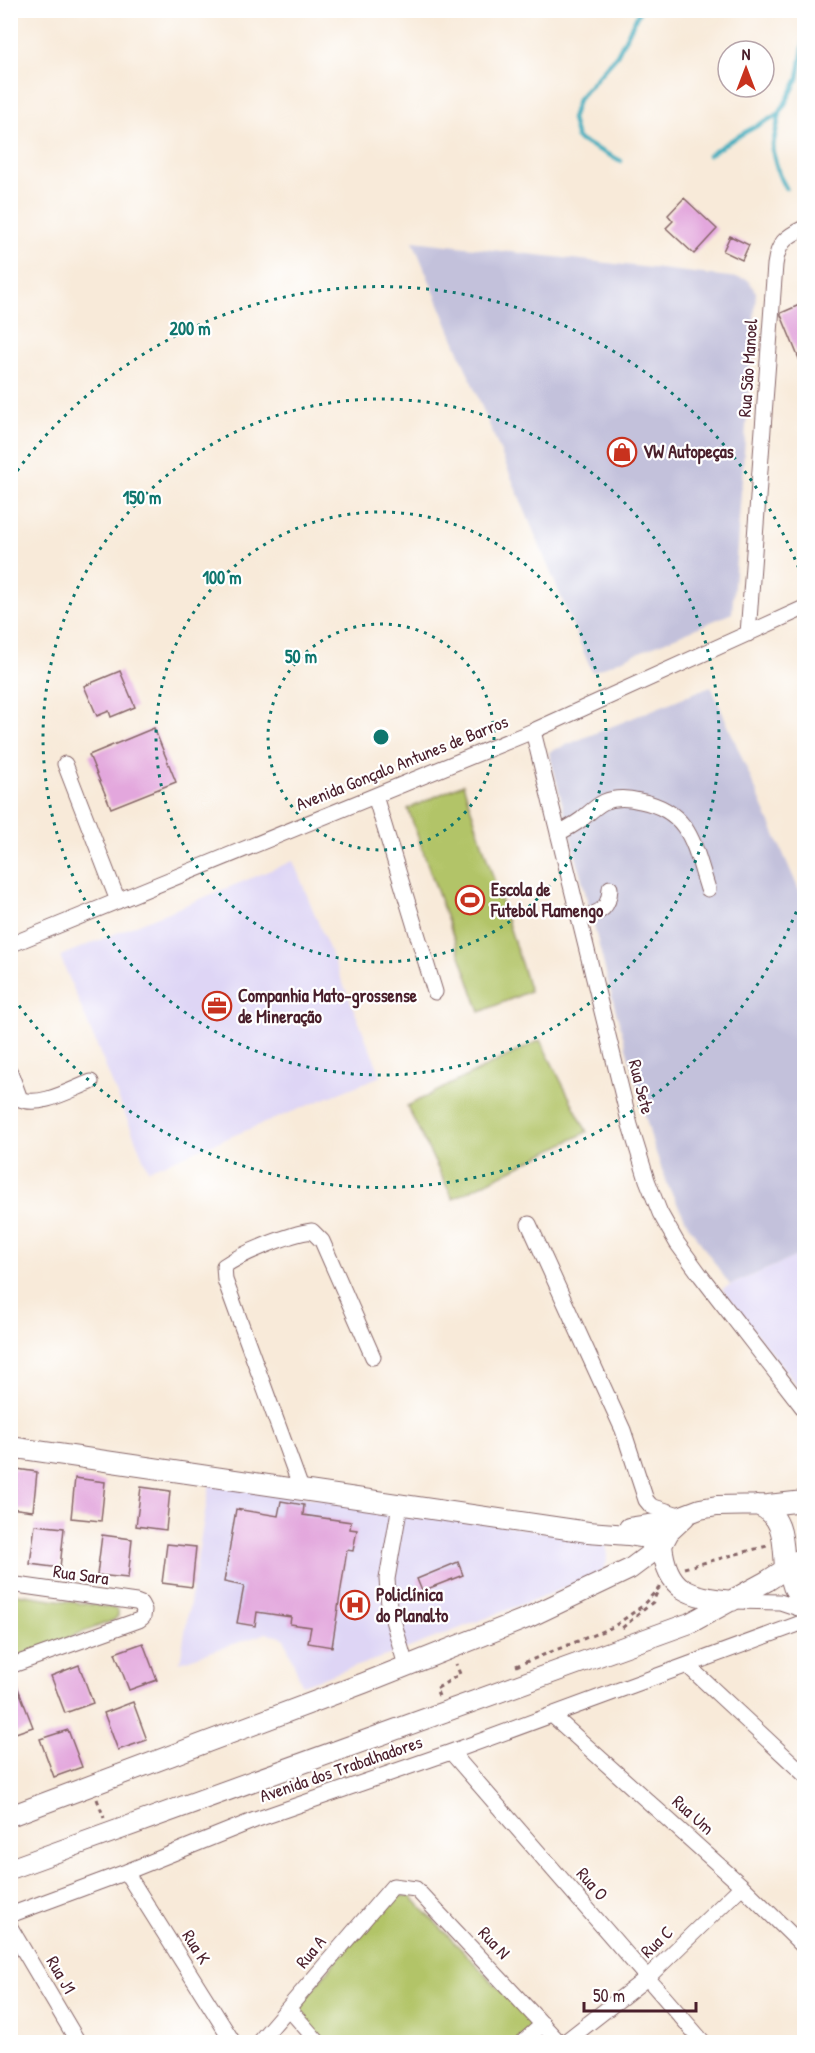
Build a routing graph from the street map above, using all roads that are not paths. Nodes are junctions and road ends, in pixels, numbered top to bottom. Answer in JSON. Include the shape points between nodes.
{"nodes":[{"id":1,"x":804,"y":228,"type":"edge"},
{"id":2,"x":804,"y":608,"type":"edge"},
{"id":3,"x":748,"y":634,"type":"junction"},
{"id":4,"x":533,"y":731,"type":"junction"},
{"id":5,"x":65,"y":764,"type":"dead end"},
{"id":6,"x":375,"y":796,"type":"junction"},
{"id":7,"x":558,"y":833,"type":"junction"},
{"id":8,"x":610,"y":888,"type":"dead end"},
{"id":9,"x":708,"y":889,"type":"dead end"},
{"id":10,"x":118,"y":901,"type":"junction"},
{"id":11,"x":580,"y":919,"type":"junction"},
{"id":12,"x":10,"y":945,"type":"edge"},
{"id":13,"x":435,"y":992,"type":"dead end"},
{"id":14,"x":10,"y":1072,"type":"edge"},
{"id":15,"x":91,"y":1082,"type":"dead end"},
{"id":16,"x":529,"y":1224,"type":"dead end"},
{"id":17,"x":373,"y":1357,"type":"dead end"},
{"id":18,"x":804,"y":1409,"type":"edge"},
{"id":19,"x":10,"y":1448,"type":"edge"},
{"id":20,"x":302,"y":1491,"type":"junction"},
{"id":21,"x":804,"y":1501,"type":"edge"},
{"id":22,"x":757,"y":1504,"type":"junction"},
{"id":23,"x":400,"y":1505,"type":"junction"},
{"id":24,"x":685,"y":1516,"type":"junction"},
{"id":25,"x":588,"y":1532,"type":"junction"},
{"id":26,"x":663,"y":1543,"type":"junction"},
{"id":27,"x":804,"y":1557,"type":"edge"},
{"id":28,"x":785,"y":1568,"type":"junction"},
{"id":29,"x":10,"y":1584,"type":"edge"},
{"id":30,"x":732,"y":1600,"type":"junction"},
{"id":31,"x":804,"y":1614,"type":"edge"},
{"id":32,"x":687,"y":1665,"type":"junction"},
{"id":33,"x":10,"y":1666,"type":"edge"},
{"id":34,"x":406,"y":1666,"type":"junction"},
{"id":35,"x":552,"y":1714,"type":"junction"},
{"id":36,"x":451,"y":1752,"type":"junction"},
{"id":37,"x":804,"y":1774,"type":"edge"},
{"id":38,"x":10,"y":1816,"type":"edge"},
{"id":39,"x":10,"y":1869,"type":"edge"},
{"id":40,"x":126,"y":1872,"type":"junction"},
{"id":41,"x":393,"y":1886,"type":"joint"},
{"id":42,"x":742,"y":1886,"type":"junction"},
{"id":43,"x":10,"y":1915,"type":"edge"},
{"id":44,"x":10,"y":1927,"type":"edge"},
{"id":45,"x":804,"y":1947,"type":"edge"},
{"id":46,"x":648,"y":1977,"type":"junction"},
{"id":47,"x":289,"y":2009,"type":"junction"},
{"id":48,"x":543,"y":2024,"type":"junction"},
{"id":49,"x":78,"y":2043,"type":"edge"},
{"id":50,"x":232,"y":2043,"type":"edge"},
{"id":51,"x":259,"y":2043,"type":"edge"},
{"id":52,"x":318,"y":2043,"type":"edge"},
{"id":53,"x":523,"y":2043,"type":"edge"},
{"id":54,"x":559,"y":2043,"type":"edge"},
{"id":55,"x":565,"y":2043,"type":"edge"},
{"id":56,"x":703,"y":2043,"type":"edge"}],
"edges":[{"from":1,"to":3,"type":"street","name":"Rua São Manoel","via":[[789,235],[775,260]]},
{"from":2,"to":3,"type":"street","name":"Avenida Gonçalo Antunes de Barros"},
{"from":3,"to":4,"type":"street","name":"Avenida Gonçalo Antunes de Barros"},
{"from":4,"to":6,"type":"street","name":"Avenida Gonçalo Antunes de Barros"},
{"from":4,"to":7,"type":"street","name":"Rua Sete"},
{"from":5,"to":10,"type":"street"},
{"from":6,"to":10,"type":"street","name":"Avenida Gonçalo Antunes de Barros"},
{"from":6,"to":13,"type":"street"},
{"from":7,"to":9,"type":"street","via":[[609,801],[631,799],[655,804],[681,820]]},
{"from":7,"to":11,"type":"street","name":"Rua Sete"},
{"from":8,"to":11,"type":"street","via":[[608,905]]},
{"from":10,"to":12,"type":"street","name":"Avenida Gonçalo Antunes de Barros"},
{"from":11,"to":18,"type":"street","name":"Rua Sete","via":[[630,1125],[660,1213],[700,1276]]},
{"from":14,"to":15,"type":"street","via":[[20,1099],[29,1103]]},
{"from":16,"to":24,"type":"street","via":[[623,1430],[646,1500],[651,1506]]},
{"from":17,"to":20,"type":"street","via":[[322,1241],[312,1231],[224,1266],[225,1280]]},
{"from":19,"to":20,"type":"main road"},
{"from":20,"to":23,"type":"main road"},
{"from":21,"to":22,"type":"main road"},
{"from":22,"to":24,"type":"main road","via":[[717,1506]]},
{"from":22,"to":28,"type":"main road","via":[[776,1518]]},
{"from":23,"to":25,"type":"main road"},
{"from":23,"to":34,"type":"street","via":[[387,1579],[389,1606]]},
{"from":24,"to":25,"type":"main road","via":[[651,1526]]},
{"from":24,"to":26,"type":"main road"},
{"from":25,"to":26,"type":"main road"},
{"from":26,"to":30,"type":"main road","via":[[663,1580],[687,1591]]},
{"from":26,"to":34,"type":"main road","via":[[630,1569],[597,1586]]},
{"from":27,"to":28,"type":"main road"},
{"from":28,"to":30,"type":"main road"},
{"from":28,"to":31,"type":"street"},
{"from":29,"to":33,"type":"street","name":"Rua Sara","via":[[136,1602],[144,1608],[139,1620]]},
{"from":30,"to":31,"type":"street","via":[[780,1602]]},
{"from":30,"to":39,"type":"main road","via":[[690,1623]]},
{"from":31,"to":32,"type":"street","name":"Avenida dos Trabalhadores"},
{"from":32,"to":35,"type":"street","name":"Avenida dos Trabalhadores"},
{"from":32,"to":37,"type":"street"},
{"from":34,"to":38,"type":"main road"},
{"from":35,"to":36,"type":"street","name":"Avenida dos Trabalhadores"},
{"from":35,"to":42,"type":"street","name":"Rua Um"},
{"from":36,"to":40,"type":"street","name":"Avenida dos Trabalhadores","via":[[255,1820]]},
{"from":36,"to":46,"type":"street","name":"Rua O"},
{"from":40,"to":43,"type":"street","name":"Avenida dos Trabalhadores"},
{"from":40,"to":50,"type":"street","name":"Rua K"},
{"from":41,"to":47,"type":"street","name":"Rua A"},
{"from":41,"to":48,"type":"street","name":"Rua N","via":[[416,1889]]},
{"from":42,"to":45,"type":"street","name":"Rua Um"},
{"from":42,"to":46,"type":"street","name":"Rua C"},
{"from":44,"to":49,"type":"street","name":"Rua J1"},
{"from":46,"to":55,"type":"street","name":"Rua C"},
{"from":46,"to":56,"type":"street","name":"Rua O"},
{"from":47,"to":51,"type":"street","name":"Rua A"},
{"from":47,"to":52,"type":"street"},
{"from":48,"to":53,"type":"street"},
{"from":48,"to":54,"type":"street","name":"Rua N"}]}
